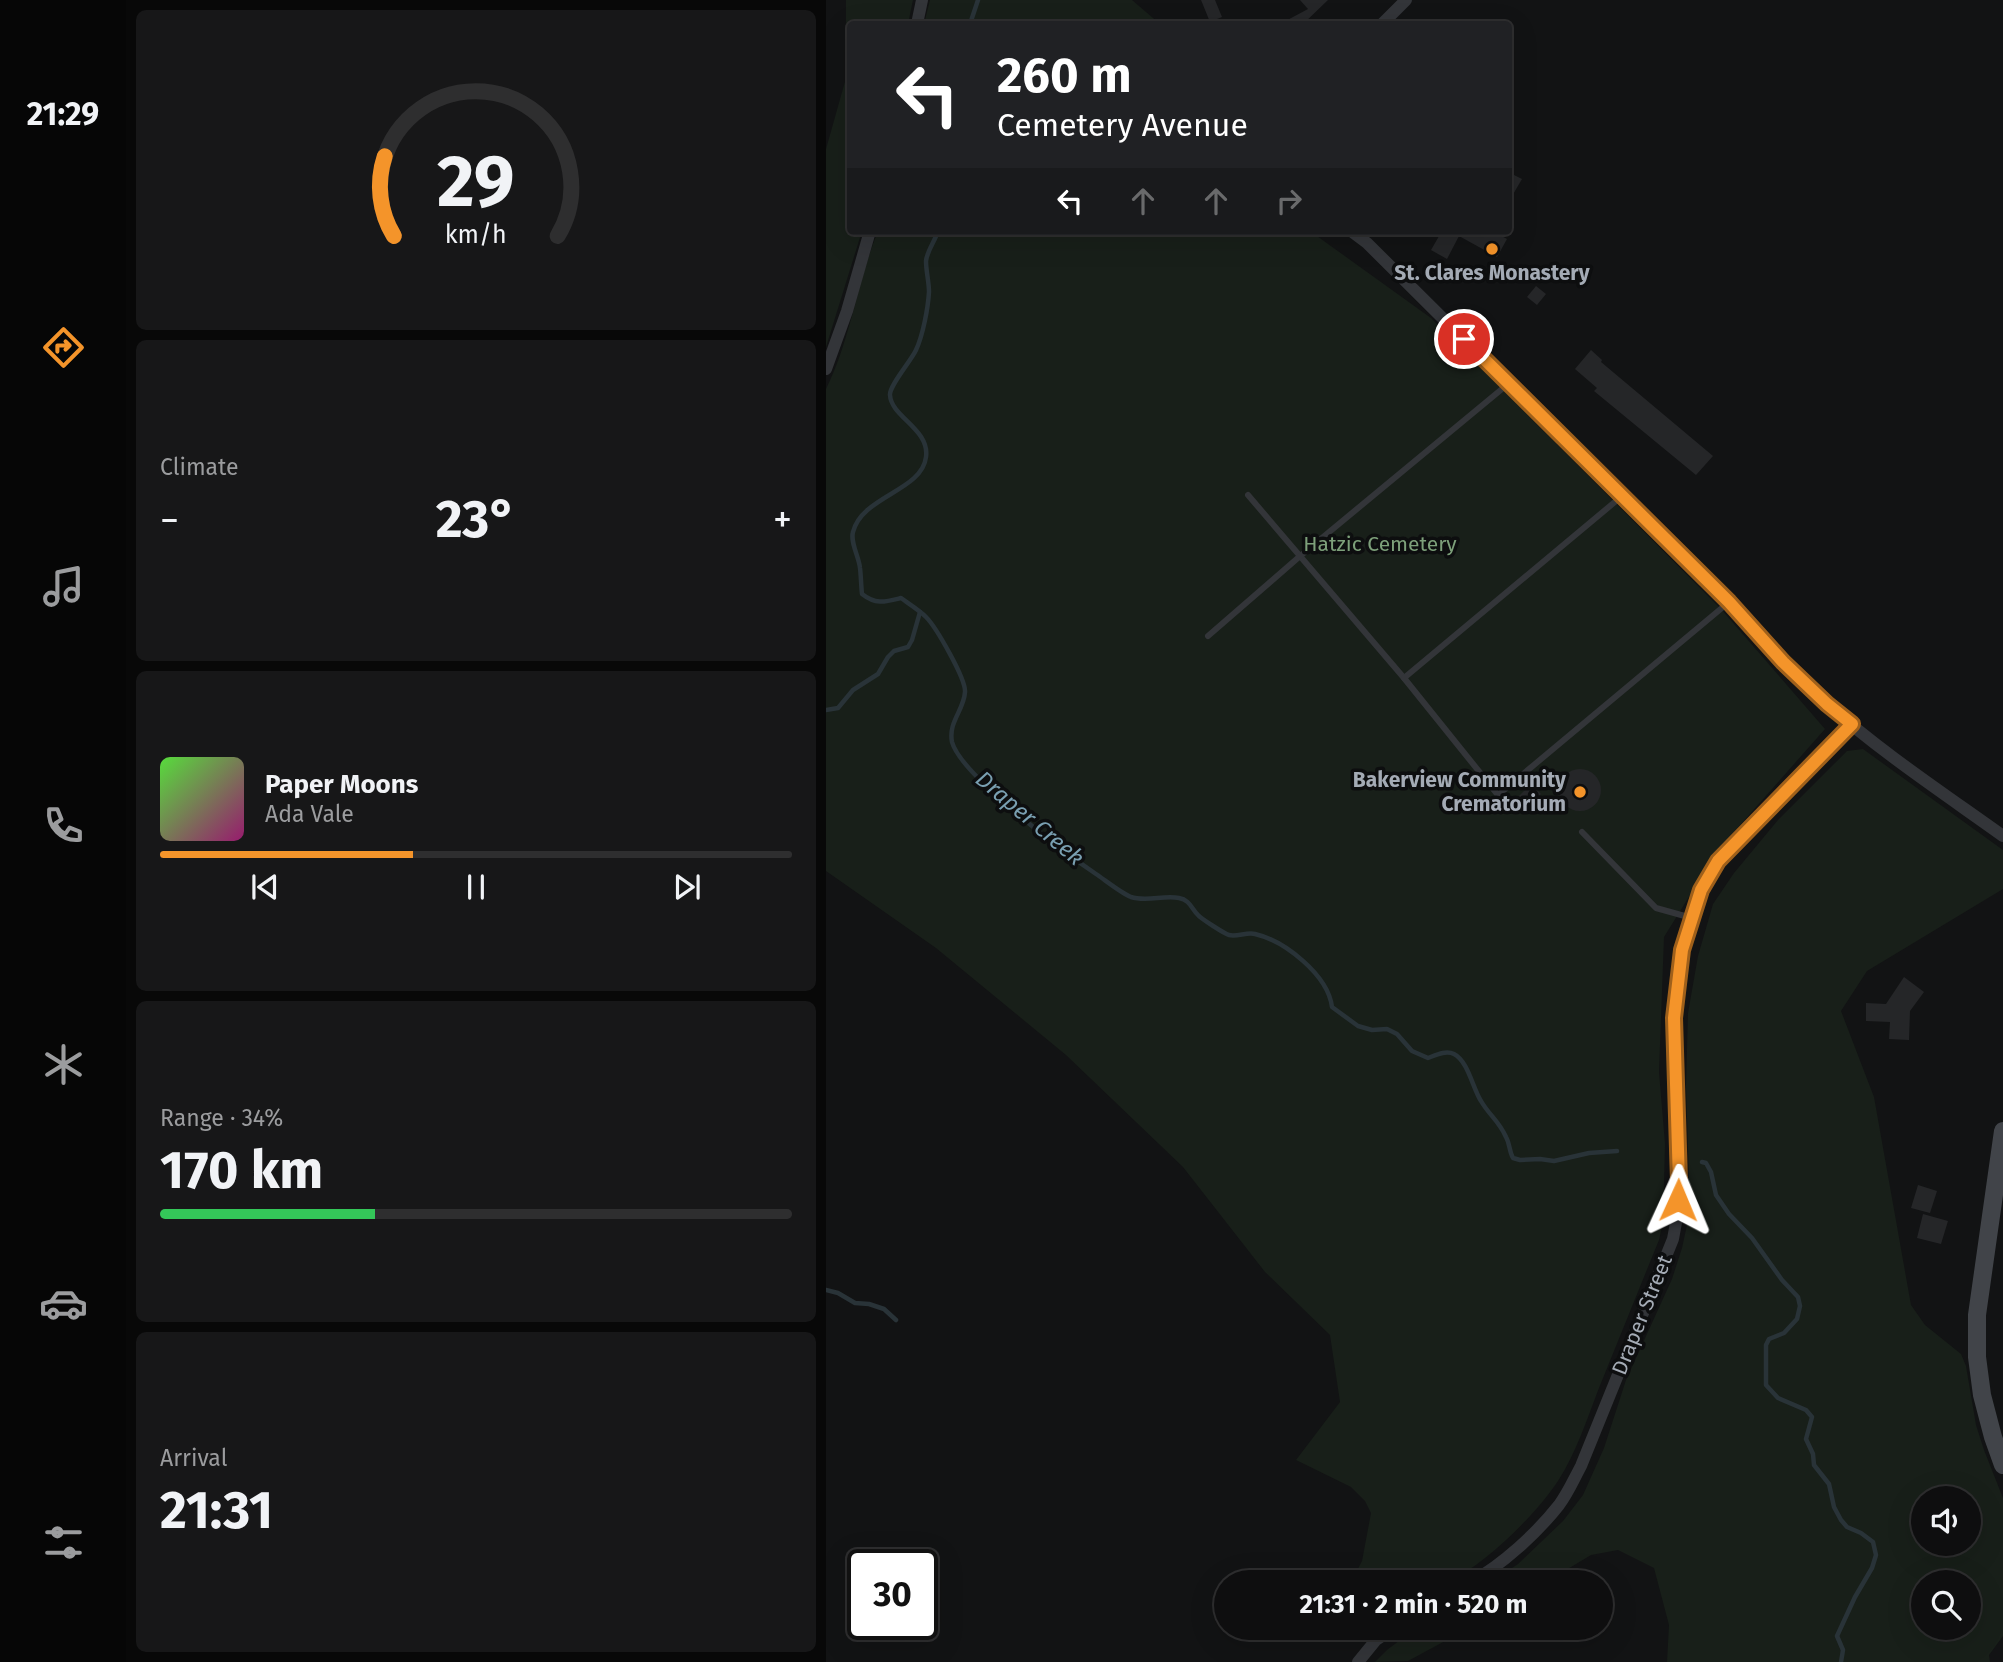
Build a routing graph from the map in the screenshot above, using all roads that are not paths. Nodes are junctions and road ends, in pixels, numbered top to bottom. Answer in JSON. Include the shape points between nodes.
{"nodes":[{"id":1,"x":922,"y":0,"type":"edge"},
{"id":2,"x":1406,"y":0,"type":"edge"},
{"id":3,"x":918,"y":21,"type":"edge"},
{"id":4,"x":1385,"y":21,"type":"edge"},
{"id":5,"x":869,"y":235,"type":"edge"},
{"id":6,"x":1356,"y":235,"type":"edge"},
{"id":7,"x":826,"y":369,"type":"edge"},
{"id":8,"x":1508,"y":384,"type":"junction"},
{"id":9,"x":1248,"y":495,"type":"dead end"},
{"id":10,"x":1622,"y":496,"type":"junction"},
{"id":11,"x":1299,"y":557,"type":"junction"},
{"id":12,"x":1729,"y":602,"type":"junction"},
{"id":13,"x":1208,"y":636,"type":"dead end"},
{"id":14,"x":1404,"y":678,"type":"junction"},
{"id":15,"x":1852,"y":724,"type":"junction"},
{"id":16,"x":1582,"y":832,"type":"dead end"},
{"id":17,"x":2003,"y":836,"type":"edge"},
{"id":18,"x":1692,"y":918,"type":"junction"},
{"id":19,"x":2003,"y":1131,"type":"edge"},
{"id":20,"x":2003,"y":1465,"type":"edge"},
{"id":21,"x":1488,"y":1570,"type":"edge"},
{"id":22,"x":1377,"y":1640,"type":"edge"},
{"id":23,"x":1358,"y":1662,"type":"edge"}],
"edges":[{"from":1,"to":3,"type":"street"},
{"from":2,"to":4,"type":"street"},
{"from":5,"to":7,"type":"street"},
{"from":6,"to":8,"type":"street"},
{"from":8,"to":10,"type":"street"},
{"from":8,"to":11,"type":"lane"},
{"from":9,"to":11,"type":"lane"},
{"from":10,"to":12,"type":"street"},
{"from":10,"to":14,"type":"lane"},
{"from":11,"to":13,"type":"lane"},
{"from":11,"to":14,"type":"lane"},
{"from":12,"to":14,"type":"lane","via":[[1498,795]]},
{"from":12,"to":15,"type":"street","via":[[1783,662]]},
{"from":15,"to":17,"type":"street"},
{"from":15,"to":18,"type":"street","name":"Draper Street","via":[[1718,861]]},
{"from":16,"to":18,"type":"lane","via":[[1656,908]]},
{"from":18,"to":21,"type":"street","name":"Draper Street","via":[[1682,950],[1674,1018],[1679,1182],[1673,1239],[1568,1491],[1510,1554]]},
{"from":19,"to":20,"type":"main road","via":[[1977,1314],[1982,1395]]},
{"from":22,"to":23,"type":"street"}]}
